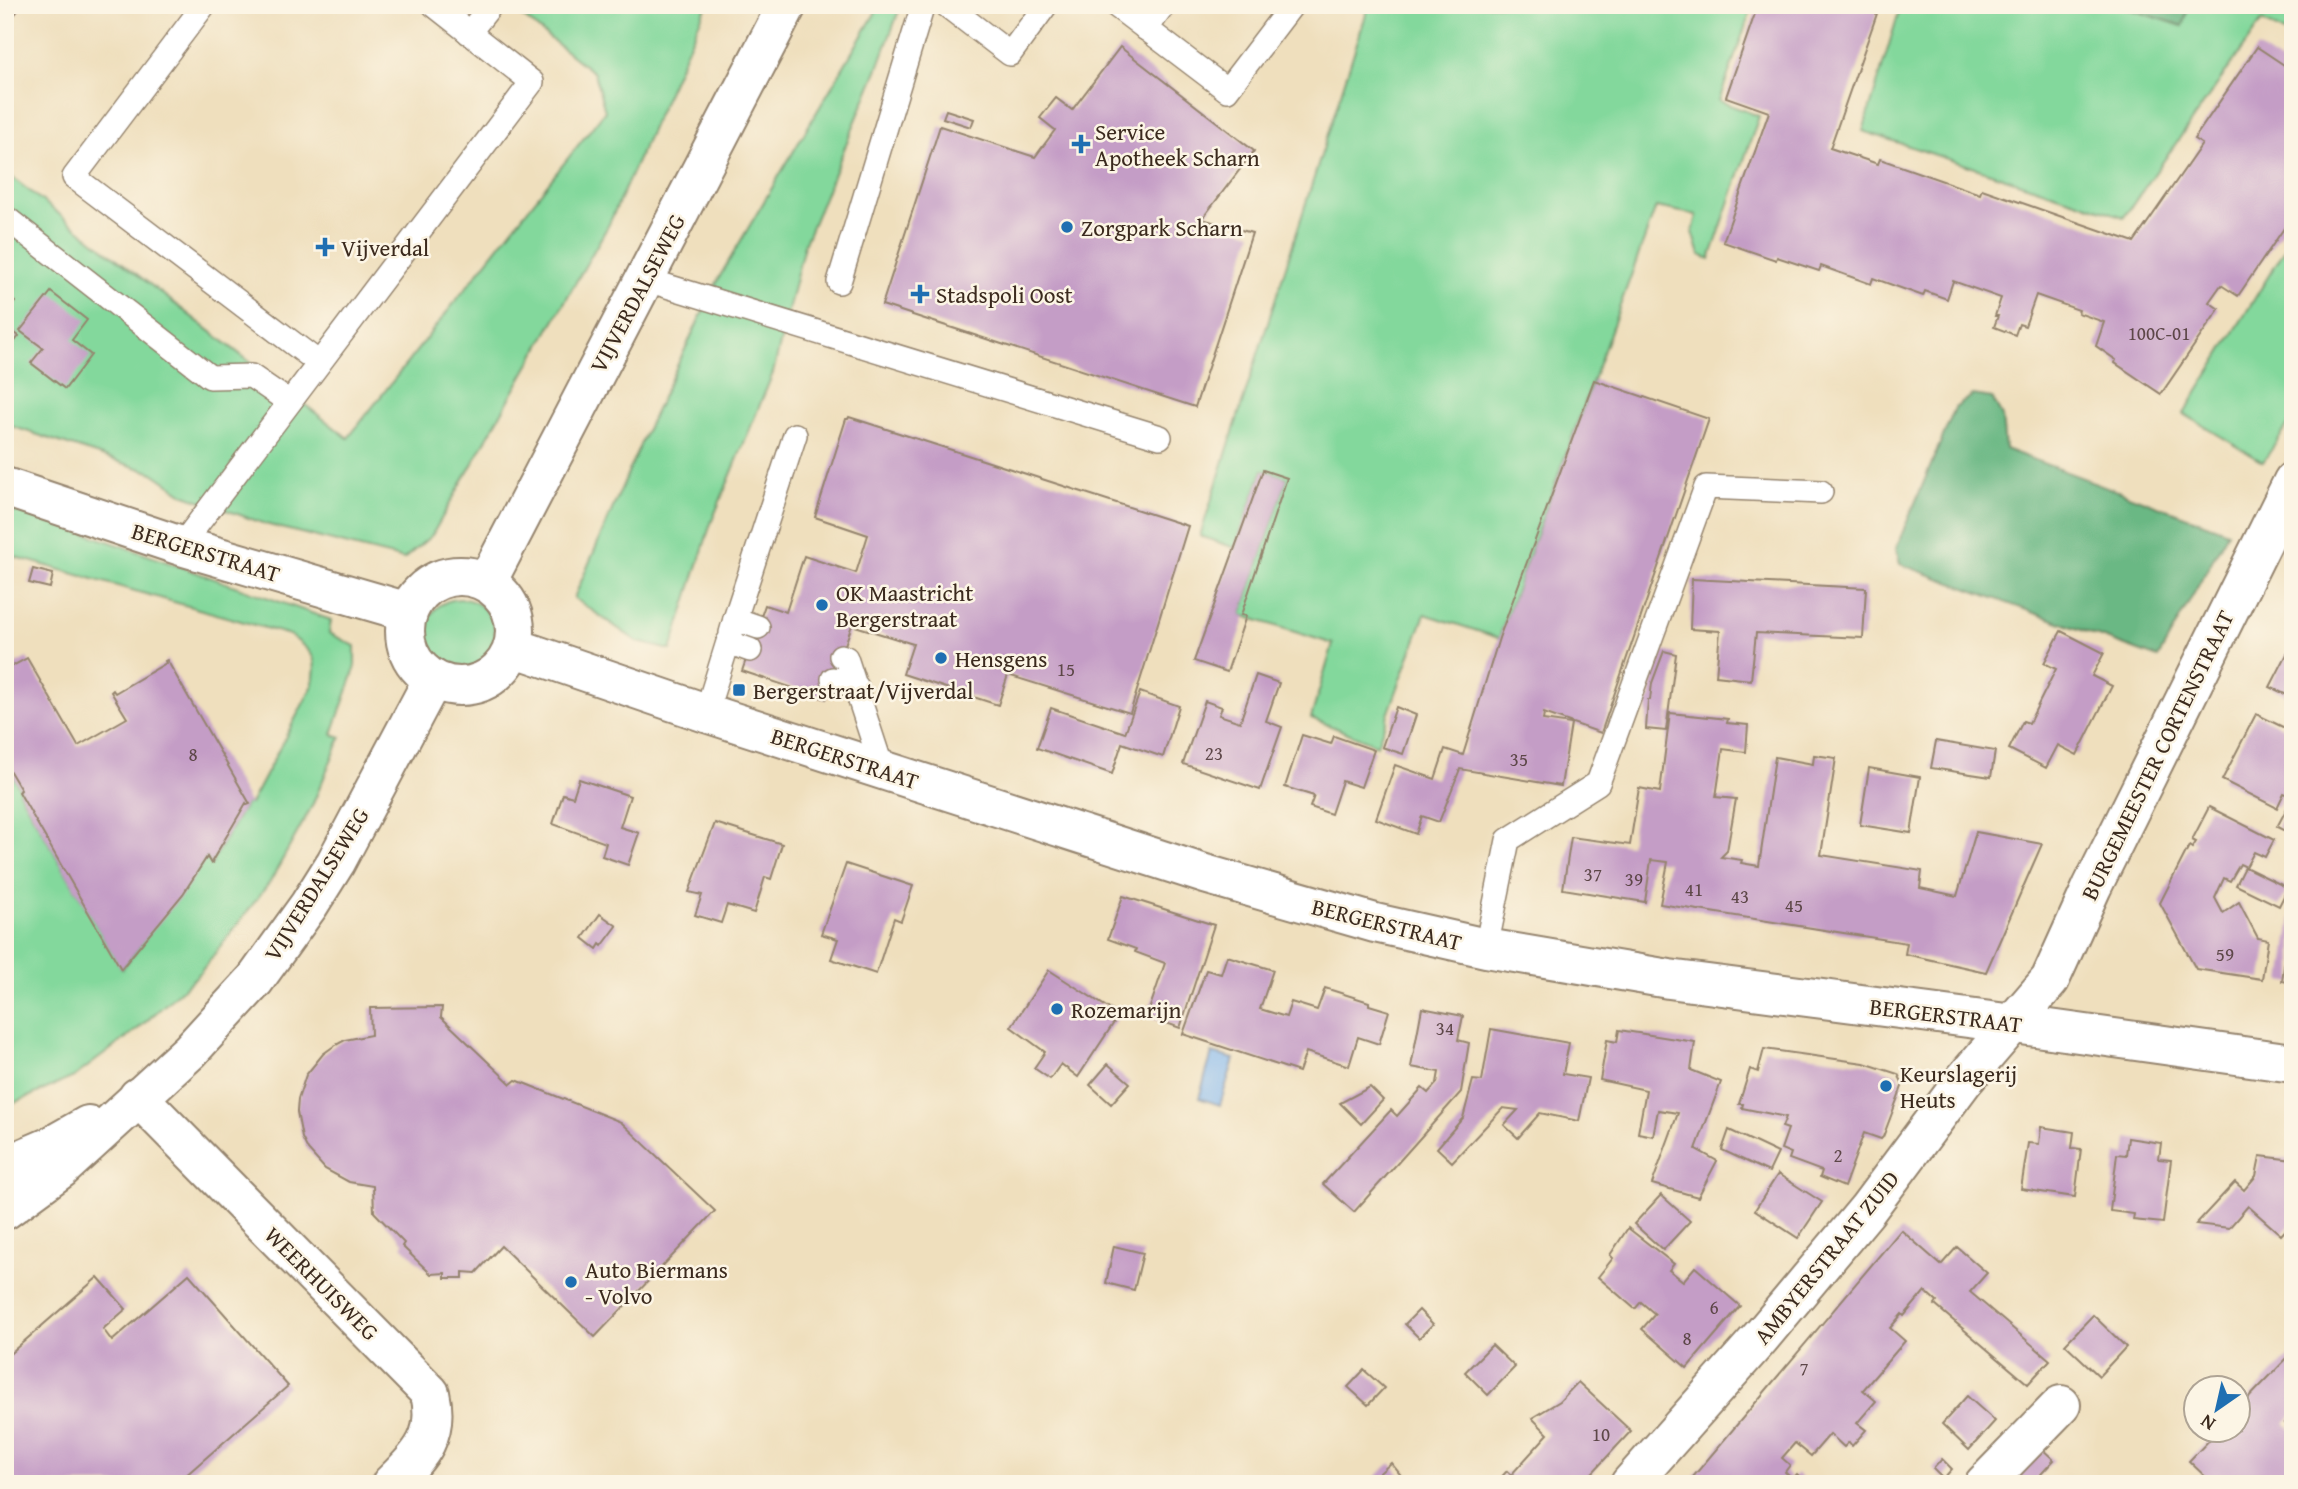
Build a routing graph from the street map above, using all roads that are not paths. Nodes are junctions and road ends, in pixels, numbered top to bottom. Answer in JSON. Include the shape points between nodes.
{"nodes":[{"id":1,"x":204,"y":5,"type":"edge"},
{"id":2,"x":434,"y":5,"type":"edge"},
{"id":3,"x":491,"y":5,"type":"edge"},
{"id":4,"x":788,"y":5,"type":"edge"},
{"id":5,"x":923,"y":5,"type":"edge"},
{"id":6,"x":947,"y":5,"type":"edge"},
{"id":7,"x":1046,"y":5,"type":"edge"},
{"id":8,"x":1115,"y":5,"type":"edge"},
{"id":9,"x":1164,"y":5,"type":"edge"},
{"id":10,"x":1292,"y":5,"type":"edge"},
{"id":11,"x":1146,"y":29,"type":"junction"},
{"id":12,"x":469,"y":33,"type":"junction"},
{"id":13,"x":5,"y":217,"type":"edge"},
{"id":14,"x":644,"y":279,"type":"junction"},
{"id":15,"x":838,"y":282,"type":"dead end"},
{"id":16,"x":319,"y":363,"type":"junction"},
{"id":17,"x":289,"y":401,"type":"junction"},
{"id":18,"x":795,"y":435,"type":"dead end"},
{"id":19,"x":1160,"y":438,"type":"dead end"},
{"id":20,"x":2293,"y":481,"type":"edge"},
{"id":21,"x":5,"y":487,"type":"edge"},
{"id":22,"x":1821,"y":492,"type":"dead end"},
{"id":23,"x":181,"y":546,"type":"junction"},
{"id":24,"x":487,"y":582,"type":"junction"},
{"id":25,"x":408,"y":612,"type":"junction"},
{"id":26,"x":735,"y":619,"type":"junction"},
{"id":27,"x":758,"y":627,"type":"dead end"},
{"id":28,"x":513,"y":647,"type":"junction"},
{"id":29,"x":841,"y":656,"type":"dead end"},
{"id":30,"x":433,"y":679,"type":"junction"},
{"id":31,"x":833,"y":679,"type":"dead end"},
{"id":32,"x":857,"y":687,"type":"junction"},
{"id":33,"x":706,"y":713,"type":"junction"},
{"id":34,"x":883,"y":771,"type":"junction"},
{"id":35,"x":1486,"y":948,"type":"junction"},
{"id":36,"x":2014,"y":1024,"type":"junction"},
{"id":37,"x":2293,"y":1063,"type":"edge"},
{"id":38,"x":138,"y":1097,"type":"junction"},
{"id":39,"x":5,"y":1166,"type":"edge"},
{"id":40,"x":5,"y":1210,"type":"edge"},
{"id":41,"x":2061,"y":1405,"type":"dead end"},
{"id":42,"x":391,"y":1484,"type":"edge"},
{"id":43,"x":1630,"y":1484,"type":"edge"},
{"id":44,"x":1984,"y":1484,"type":"edge"}],
"edges":[{"from":1,"to":16,"type":"lane","via":[[74,177]]},
{"from":2,"to":12,"type":"lane"},
{"from":3,"to":12,"type":"lane"},
{"from":4,"to":14,"type":"street","name":"VIJVERDALSEWEG"},
{"from":5,"to":15,"type":"lane"},
{"from":6,"to":7,"type":"lane","via":[[1010,54]]},
{"from":8,"to":11,"type":"lane"},
{"from":9,"to":11,"type":"lane"},
{"from":10,"to":11,"type":"lane","via":[[1227,90]]},
{"from":12,"to":16,"type":"lane","via":[[532,82]]},
{"from":13,"to":17,"type":"lane","via":[[210,377],[251,376]]},
{"from":14,"to":19,"type":"lane"},
{"from":14,"to":24,"type":"street","name":"VIJVERDALSEWEG"},
{"from":16,"to":17,"type":"lane"},
{"from":17,"to":23,"type":"lane"},
{"from":18,"to":26,"type":"lane"},
{"from":20,"to":36,"type":"street","name":"BURGEMEESTER CORTENSTRAAT","via":[[2092,887],[2062,958]]},
{"from":21,"to":23,"type":"street","name":"BERGERSTRAAT"},
{"from":22,"to":35,"type":"lane","via":[[1706,487],[1598,783],[1508,840]]},
{"from":23,"to":25,"type":"street","name":"BERGERSTRAAT"},
{"from":24,"to":25,"type":"street","via":[[470,576],[435,581]]},
{"from":24,"to":28,"type":"street","via":[[511,608]]},
{"from":25,"to":30,"type":"street","via":[[405,632],[409,650]]},
{"from":26,"to":27,"type":"lane"},
{"from":26,"to":33,"type":"lane","via":[[739,646]]},
{"from":28,"to":30,"type":"street","via":[[502,668],[482,682],[457,686]]},
{"from":28,"to":33,"type":"street","name":"BERGERSTRAAT"},
{"from":29,"to":32,"type":"lane","via":[[846,658]]},
{"from":30,"to":38,"type":"street","name":"VIJVERDALSEWEG","via":[[309,905],[222,1018]]},
{"from":31,"to":32,"type":"lane"},
{"from":32,"to":34,"type":"lane"},
{"from":33,"to":34,"type":"street","name":"BERGERSTRAAT"},
{"from":34,"to":35,"type":"street","name":"BERGERSTRAAT","via":[[1205,874],[1375,923]]},
{"from":35,"to":36,"type":"street","name":"BERGERSTRAAT","via":[[1669,979]]},
{"from":36,"to":37,"type":"street","name":"BERGERSTRAAT"},
{"from":36,"to":43,"type":"street","name":"AMBYERSTRAAT ZUID","via":[[1964,1080],[1805,1285]]},
{"from":38,"to":39,"type":"street","name":"VIJVERDALSEWEG"},
{"from":38,"to":40,"type":"street","name":"VIJVERDALSEWEG","via":[[61,1169]]},
{"from":38,"to":42,"type":"street","name":"WEERHUISWEG","via":[[430,1393],[435,1411],[427,1443]]},
{"from":41,"to":44,"type":"street"}]}
